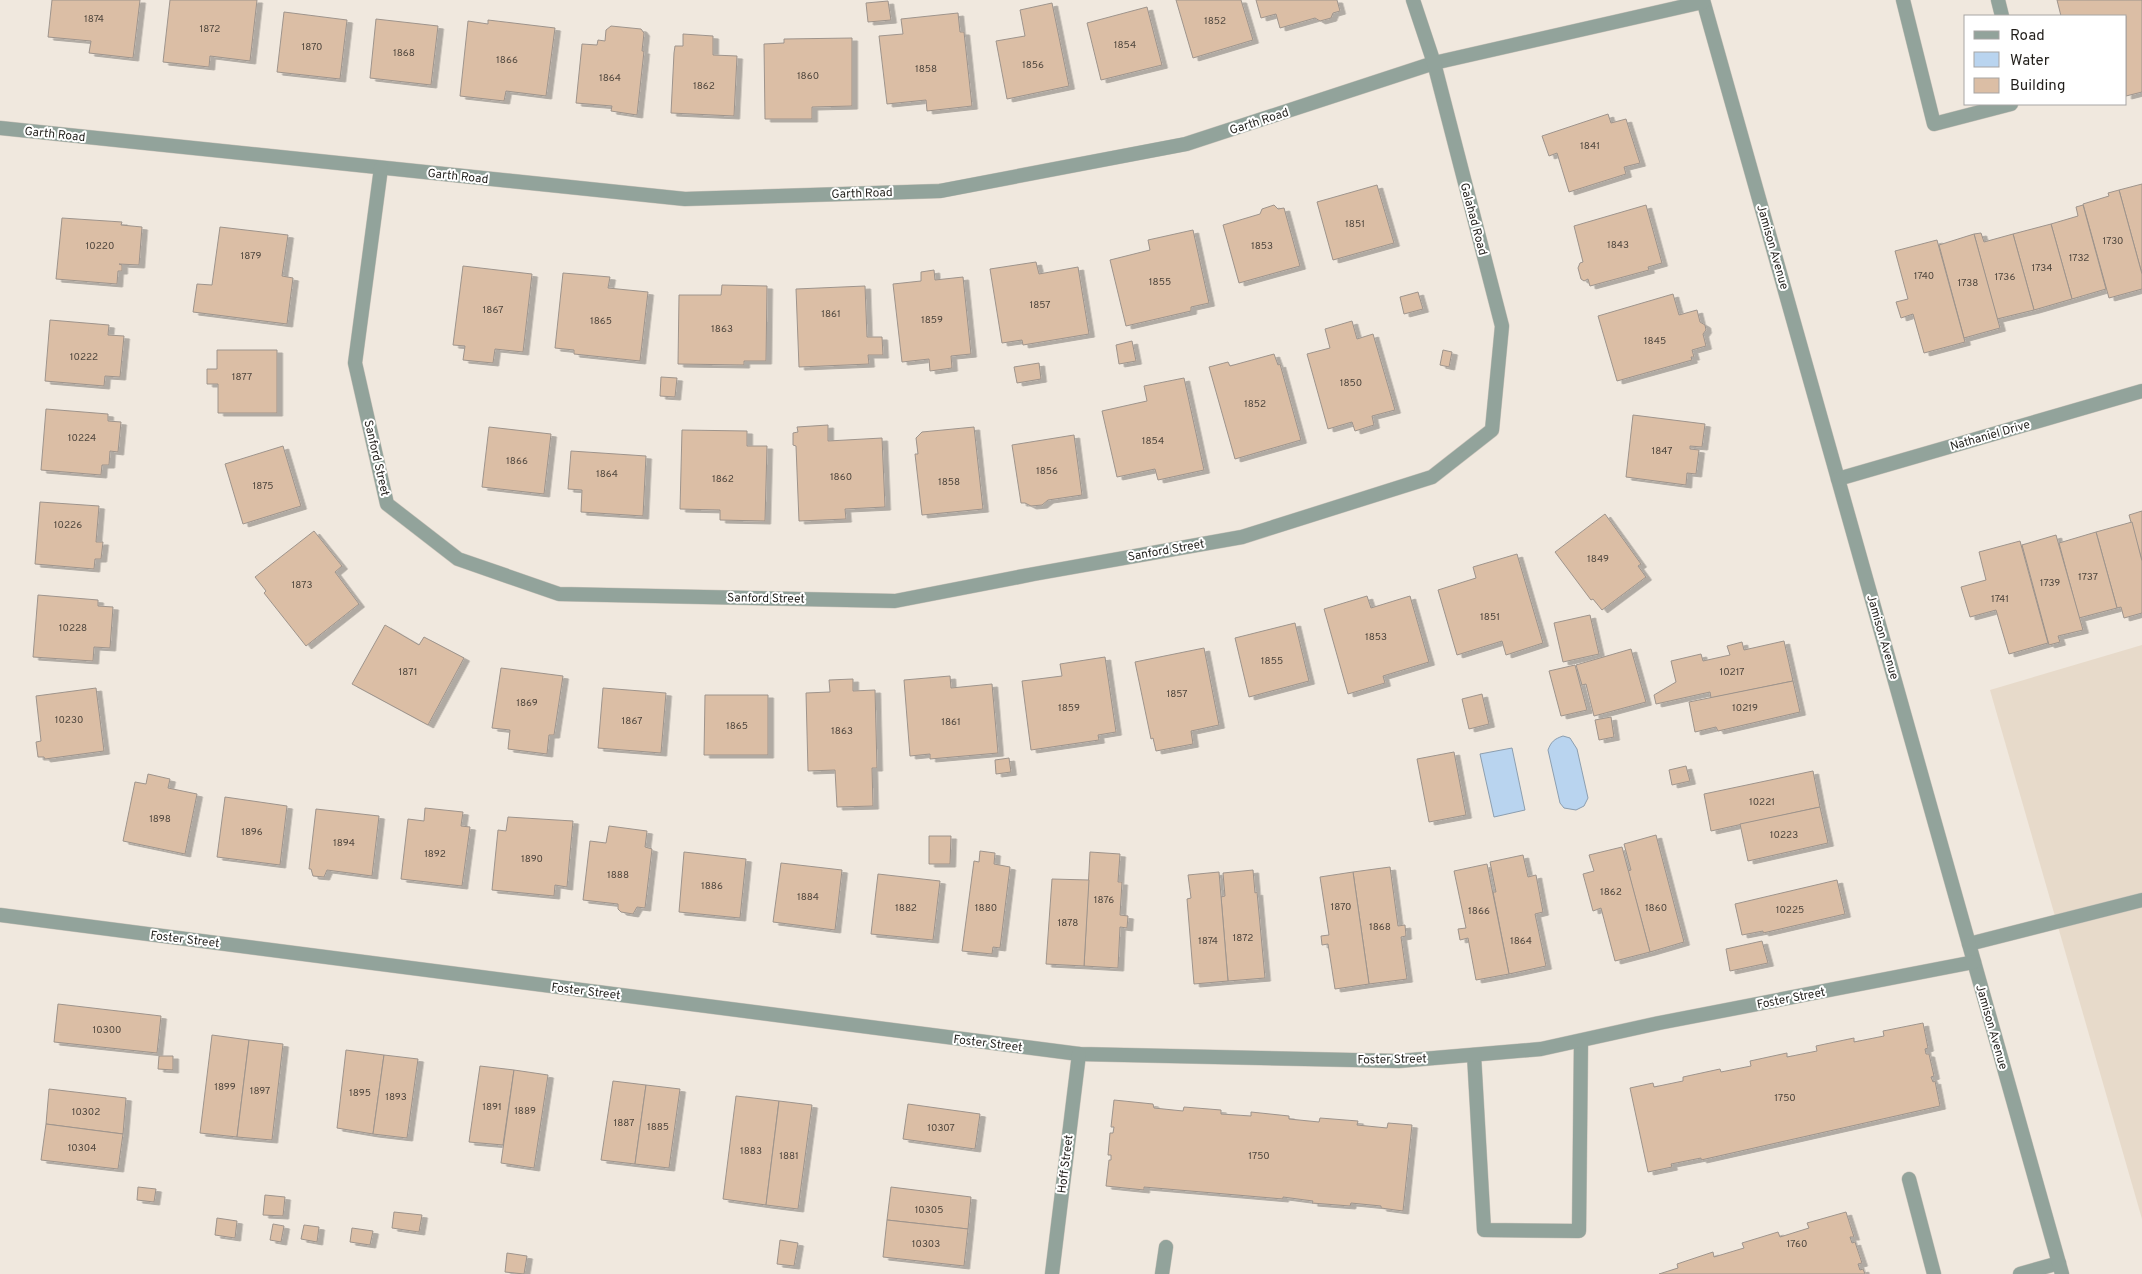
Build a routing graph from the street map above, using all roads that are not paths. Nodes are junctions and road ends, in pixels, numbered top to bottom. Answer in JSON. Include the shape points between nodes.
{"nodes":[{"id":1,"x":1413,"y":0,"type":"edge"},
{"id":2,"x":1903,"y":0,"type":"edge"},
{"id":3,"x":1998,"y":0,"type":"edge"},
{"id":4,"x":1705,"y":1,"type":"edge"},
{"id":5,"x":2002,"y":15,"type":"edge"},
{"id":6,"x":1434,"y":63,"type":"junction"},
{"id":7,"x":2008,"y":105,"type":"edge"},
{"id":8,"x":0,"y":128,"type":"edge"},
{"id":9,"x":382,"y":168,"type":"junction"},
{"id":10,"x":2142,"y":391,"type":"edge"},
{"id":11,"x":1481,"y":438,"type":"joint"},
{"id":12,"x":1838,"y":479,"type":"junction"},
{"id":13,"x":2142,"y":900,"type":"edge"},
{"id":14,"x":0,"y":915,"type":"edge"},
{"id":15,"x":1969,"y":944,"type":"junction"},
{"id":16,"x":1974,"y":962,"type":"junction"},
{"id":17,"x":1581,"y":1041,"type":"junction"},
{"id":18,"x":1079,"y":1054,"type":"junction"},
{"id":19,"x":1474,"y":1055,"type":"junction"},
{"id":20,"x":1909,"y":1179,"type":"dead end"},
{"id":21,"x":1166,"y":1247,"type":"dead end"},
{"id":22,"x":2061,"y":1269,"type":"edge"},
{"id":23,"x":1052,"y":1274,"type":"edge"},
{"id":24,"x":1162,"y":1274,"type":"edge"},
{"id":25,"x":1934,"y":1274,"type":"edge"},
{"id":26,"x":2020,"y":1274,"type":"edge"}],
"edges":[{"from":1,"to":6,"type":"street","name":"Galahad Road"},
{"from":2,"to":7,"type":"street","via":[[1934,124]]},
{"from":3,"to":5,"type":"street"},
{"from":4,"to":6,"type":"street","name":"Garth Road"},
{"from":4,"to":12,"type":"street","name":"Jamison Avenue"},
{"from":6,"to":9,"type":"street","name":"Garth Road","via":[[1186,144],[940,190],[685,198]]},
{"from":6,"to":11,"type":"street","name":"Galahad Road","via":[[1502,326],[1492,430]]},
{"from":8,"to":9,"type":"street","name":"Garth Road"},
{"from":9,"to":11,"type":"street","name":"Sanford Street","via":[[355,363],[387,504],[458,559],[559,594],[895,601],[1242,537],[1432,477]]},
{"from":10,"to":12,"type":"street","name":"Nathaniel Drive"},
{"from":12,"to":15,"type":"street","name":"Jamison Avenue"},
{"from":13,"to":15,"type":"street"},
{"from":14,"to":18,"type":"street","name":"Foster Street"},
{"from":15,"to":16,"type":"street","name":"Jamison Avenue"},
{"from":16,"to":17,"type":"street","name":"Foster Street"},
{"from":16,"to":22,"type":"street","name":"Jamison Avenue"},
{"from":17,"to":19,"type":"street","name":"Foster Street","via":[[1541,1049]]},
{"from":17,"to":19,"type":"street","via":[[1579,1231],[1484,1230]]},
{"from":18,"to":19,"type":"street","name":"Foster Street","via":[[1399,1062]]},
{"from":18,"to":23,"type":"street","name":"Hoff Street"},
{"from":20,"to":25,"type":"street"},
{"from":21,"to":24,"type":"street"},
{"from":22,"to":26,"type":"street"}]}
